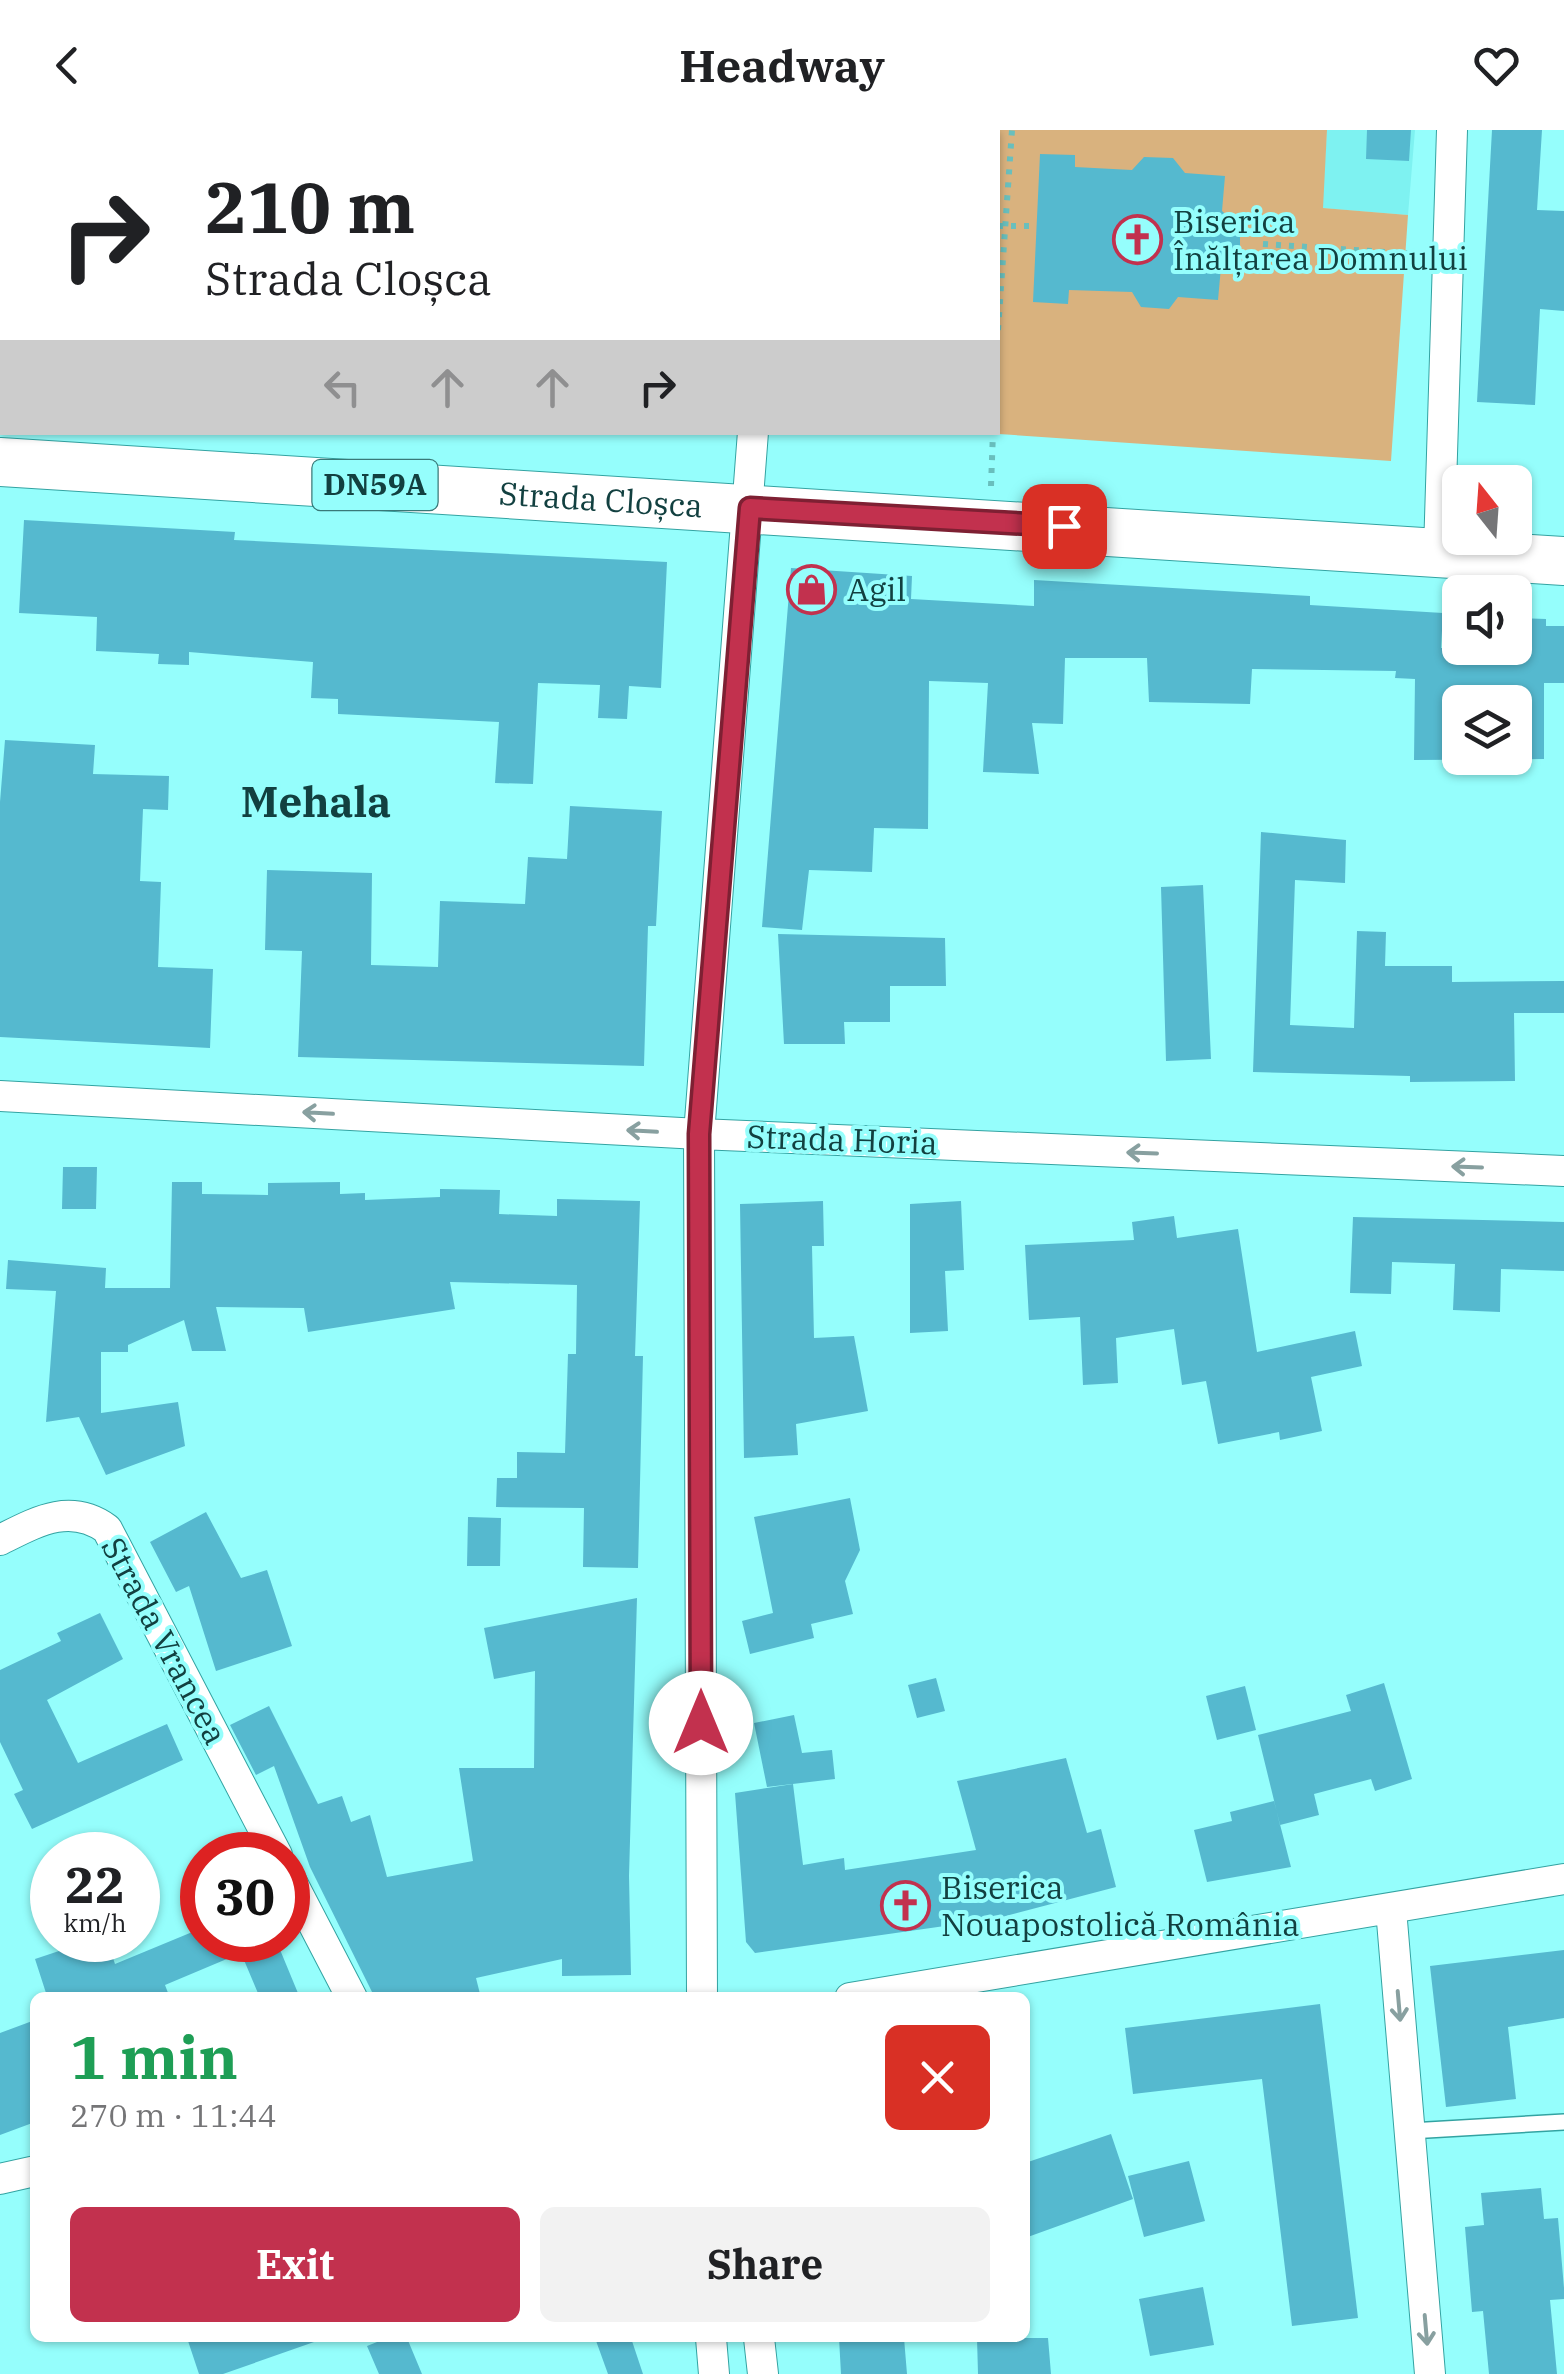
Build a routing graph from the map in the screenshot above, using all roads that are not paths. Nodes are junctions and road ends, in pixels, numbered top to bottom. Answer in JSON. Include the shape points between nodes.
{"nodes":[{"id":1,"x":1452,"y":130,"type":"edge"},
{"id":2,"x":753,"y":435,"type":"edge"},
{"id":3,"x":0,"y":462,"type":"edge"},
{"id":4,"x":750,"y":508,"type":"junction"},
{"id":5,"x":1439,"y":551,"type":"junction"},
{"id":6,"x":1564,"y":560,"type":"edge"},
{"id":7,"x":0,"y":1096,"type":"edge"},
{"id":8,"x":699,"y":1134,"type":"junction"},
{"id":9,"x":1564,"y":1171,"type":"edge"},
{"id":10,"x":0,"y":1540,"type":"edge"},
{"id":11,"x":265,"y":1832,"type":"edge"},
{"id":12,"x":1564,"y":1879,"type":"edge"},
{"id":13,"x":1390,"y":1909,"type":"junction"},
{"id":14,"x":310,"y":1917,"type":"edge"},
{"id":15,"x":349,"y":1992,"type":"edge"},
{"id":16,"x":702,"y":1992,"type":"edge"},
{"id":17,"x":886,"y":1992,"type":"edge"},
{"id":18,"x":1564,"y":2122,"type":"edge"},
{"id":19,"x":1410,"y":2131,"type":"junction"},
{"id":20,"x":30,"y":2172,"type":"edge"},
{"id":21,"x":0,"y":2179,"type":"edge"},
{"id":22,"x":711,"y":2342,"type":"edge"},
{"id":23,"x":760,"y":2342,"type":"edge"},
{"id":24,"x":714,"y":2374,"type":"edge"},
{"id":25,"x":763,"y":2374,"type":"edge"},
{"id":26,"x":1430,"y":2374,"type":"edge"}],
"edges":[{"from":1,"to":5,"type":"street"},
{"from":2,"to":4,"type":"street"},
{"from":3,"to":4,"type":"main road","name":"Strada Cloșca","number":"DN59A"},
{"from":4,"to":5,"type":"main road","name":"Strada Cloșca","number":"DN59A"},
{"from":4,"to":8,"type":"street"},
{"from":5,"to":6,"type":"main road","name":"Strada Cloșca","number":"DN59A"},
{"from":8,"to":7,"type":"street","name":"Strada Horia","one_way":true},
{"from":9,"to":8,"type":"street","name":"Strada Horia","one_way":true},
{"from":8,"to":16,"type":"street"},
{"from":10,"to":11,"type":"street","name":"Strada Vrancea","via":[[44,1518],[69,1514],[91,1517],[107,1529]]},
{"from":12,"to":13,"type":"street"},
{"from":13,"to":17,"type":"street"},
{"from":13,"to":19,"type":"street","one_way":true},
{"from":14,"to":15,"type":"street"},
{"from":18,"to":19,"type":"lane"},
{"from":19,"to":26,"type":"street","one_way":true},
{"from":20,"to":21,"type":"street"},
{"from":22,"to":24,"type":"street"},
{"from":23,"to":25,"type":"street"}]}
